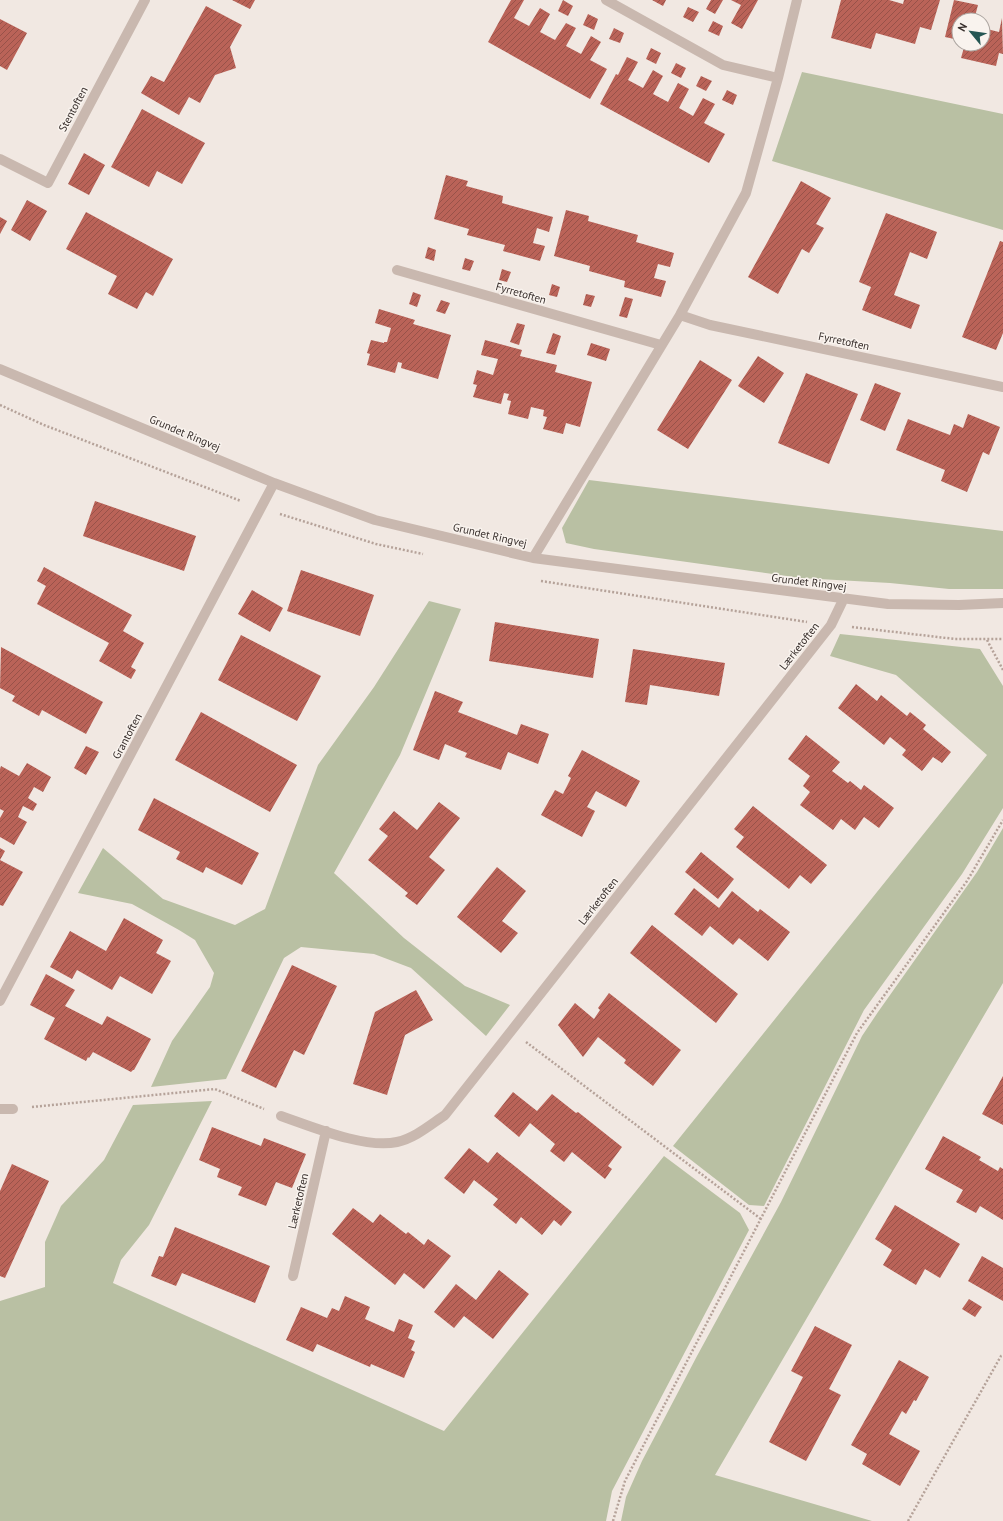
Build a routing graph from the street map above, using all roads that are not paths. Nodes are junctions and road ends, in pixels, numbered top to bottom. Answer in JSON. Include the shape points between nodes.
{"nodes":[{"id":1,"x":145,"y":0,"type":"edge"},
{"id":2,"x":606,"y":0,"type":"edge"},
{"id":3,"x":797,"y":0,"type":"edge"},
{"id":4,"x":778,"y":78,"type":"junction"},
{"id":5,"x":0,"y":159,"type":"edge"},
{"id":6,"x":397,"y":270,"type":"dead end"},
{"id":7,"x":680,"y":315,"type":"junction"},
{"id":8,"x":661,"y":345,"type":"junction"},
{"id":9,"x":0,"y":369,"type":"edge"},
{"id":10,"x":1003,"y":387,"type":"edge"},
{"id":11,"x":274,"y":483,"type":"junction"},
{"id":12,"x":533,"y":558,"type":"junction"},
{"id":13,"x":844,"y":598,"type":"junction"},
{"id":14,"x":1003,"y":603,"type":"edge"},
{"id":15,"x":0,"y":1001,"type":"edge"},
{"id":16,"x":0,"y":1109,"type":"edge"},
{"id":17,"x":13,"y":1109,"type":"road end"},
{"id":18,"x":281,"y":1116,"type":"road end"},
{"id":19,"x":326,"y":1132,"type":"junction"},
{"id":20,"x":293,"y":1276,"type":"dead end"}],
"edges":[{"from":1,"to":5,"type":"street","name":"Stentoften","via":[[48,183]]},
{"from":2,"to":4,"type":"street","via":[[723,65]]},
{"from":3,"to":4,"type":"street"},
{"from":4,"to":7,"type":"street","via":[[746,193]]},
{"from":6,"to":8,"type":"street","name":"Fyrretoften"},
{"from":7,"to":8,"type":"street"},
{"from":7,"to":10,"type":"street","name":"Fyrretoften","via":[[710,325]]},
{"from":8,"to":12,"type":"street"},
{"from":9,"to":11,"type":"street","name":"Grundet Ringvej"},
{"from":11,"to":12,"type":"street","name":"Grundet Ringvej","via":[[375,520]]},
{"from":11,"to":15,"type":"street","name":"Grantoften"},
{"from":12,"to":13,"type":"street","name":"Grundet Ringvej"},
{"from":13,"to":14,"type":"street","name":"Grundet Ringvej","via":[[888,604]]},
{"from":13,"to":19,"type":"street","name":"Lærketoften","via":[[831,625],[445,1115],[422,1132],[397,1142],[368,1143]]},
{"from":16,"to":17,"type":"street"},
{"from":18,"to":19,"type":"street","name":"Lærketoften"},
{"from":19,"to":20,"type":"street","name":"Lærketoften"}]}
